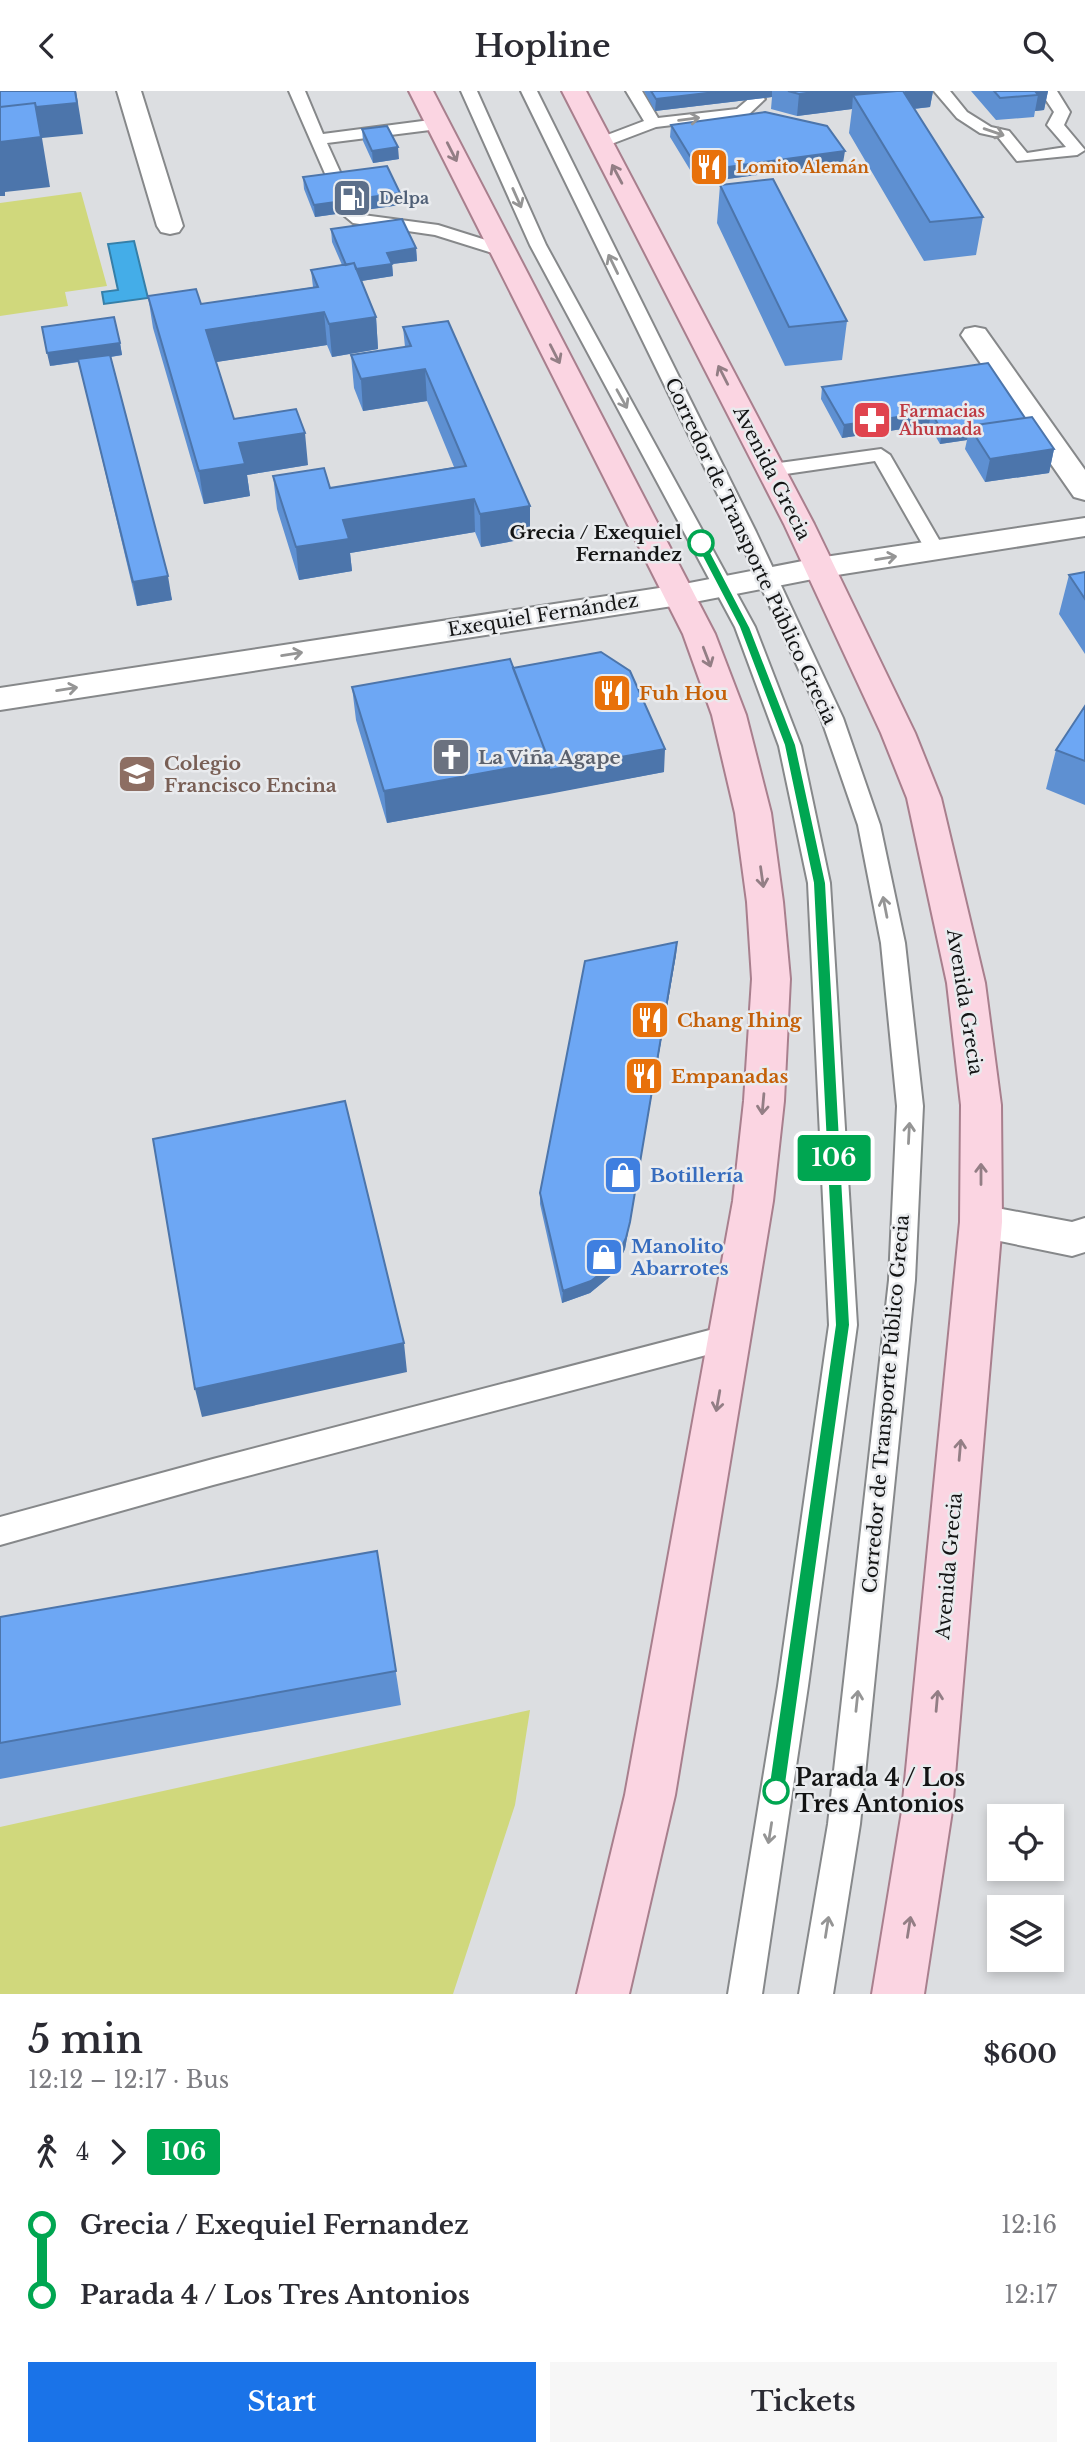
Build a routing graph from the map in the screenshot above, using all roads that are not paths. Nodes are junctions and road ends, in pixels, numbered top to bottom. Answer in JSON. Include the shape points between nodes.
{"nodes":[{"id":1,"x":129,"y":91,"type":"edge"},
{"id":2,"x":297,"y":91,"type":"edge"},
{"id":3,"x":421,"y":91,"type":"edge"},
{"id":4,"x":469,"y":91,"type":"edge"},
{"id":5,"x":529,"y":91,"type":"edge"},
{"id":6,"x":573,"y":91,"type":"edge"},
{"id":7,"x":634,"y":91,"type":"edge"},
{"id":8,"x":942,"y":91,"type":"edge"},
{"id":9,"x":1048,"y":91,"type":"edge"},
{"id":10,"x":757,"y":99,"type":"dead end"},
{"id":11,"x":653,"y":123,"type":"junction"},
{"id":12,"x":438,"y":124,"type":"junction"},
{"id":13,"x":318,"y":139,"type":"junction"},
{"id":14,"x":600,"y":143,"type":"junction"},
{"id":15,"x":1082,"y":157,"type":"edge"},
{"id":16,"x":338,"y":185,"type":"edge"},
{"id":17,"x":349,"y":213,"type":"edge"},
{"id":18,"x":170,"y":226,"type":"dead end"},
{"id":19,"x":502,"y":251,"type":"junction"},
{"id":20,"x":975,"y":335,"type":"dead end"},
{"id":21,"x":772,"y":470,"type":"junction"},
{"id":22,"x":1085,"y":491,"type":"edge"},
{"id":23,"x":1085,"y":527,"type":"edge"},
{"id":24,"x":935,"y":550,"type":"junction"},
{"id":25,"x":818,"y":568,"type":"junction"},
{"id":26,"x":767,"y":578,"type":"junction"},
{"id":27,"x":724,"y":587,"type":"junction"},
{"id":28,"x":679,"y":595,"type":"junction"},
{"id":29,"x":0,"y":699,"type":"edge"},
{"id":30,"x":981,"y":1222,"type":"junction"},
{"id":31,"x":1085,"y":1235,"type":"edge"},
{"id":32,"x":729,"y":1337,"type":"junction"},
{"id":33,"x":0,"y":1531,"type":"edge"},
{"id":34,"x":603,"y":1994,"type":"edge"},
{"id":35,"x":745,"y":1994,"type":"edge"},
{"id":36,"x":816,"y":1994,"type":"edge"},
{"id":37,"x":898,"y":1994,"type":"edge"}],
"edges":[{"from":1,"to":18,"type":"street"},
{"from":2,"to":13,"type":"lane"},
{"from":3,"to":12,"type":"main road"},
{"from":4,"to":27,"type":"lane","name":"Corredor de Transporte Público Grecia","one_way":true,"via":[[538,245]]},
{"from":26,"to":5,"type":"lane","name":"Corredor de Transporte Público Grecia","one_way":true},
{"from":6,"to":14,"type":"main road","name":"Avenida Grecia"},
{"from":7,"to":11,"type":"lane"},
{"from":8,"to":15,"type":"lane","one_way":true,"via":[[961,115],[1003,134],[1036,170]]},
{"from":9,"to":15,"type":"lane","via":[[1063,113],[1055,125]]},
{"from":11,"to":10,"type":"lane","one_way":true,"via":[[742,113]]},
{"from":11,"to":14,"type":"lane"},
{"from":12,"to":13,"type":"lane"},
{"from":12,"to":19,"type":"main road","one_way":true},
{"from":13,"to":16,"type":"lane"},
{"from":21,"to":14,"type":"main road","name":"Avenida Grecia","one_way":true},
{"from":17,"to":19,"type":"lane","via":[[359,219],[438,230]]},
{"from":19,"to":28,"type":"main road","one_way":true},
{"from":20,"to":22,"type":"street"},
{"from":21,"to":24,"type":"lane","via":[[881,455]]},
{"from":21,"to":25,"type":"main road","name":"Avenida Grecia"},
{"from":23,"to":24,"type":"street","name":"Exequiel Fernández"},
{"from":25,"to":24,"type":"street","name":"Exequiel Fernández","one_way":true},
{"from":25,"to":26,"type":"street","name":"Exequiel Fernández"},
{"from":30,"to":25,"type":"main road","name":"Avenida Grecia","one_way":true,"via":[[981,1105],[966,983],[924,798]]},
{"from":26,"to":27,"type":"street","name":"Exequiel Fernández"},
{"from":36,"to":26,"type":"lane","name":"Corredor de Transporte Público Grecia","one_way":true,"via":[[844,1824],[902,1280],[910,1106],[892,943],[869,825],[832,718]]},
{"from":27,"to":28,"type":"street","name":"Exequiel Fernández"},
{"from":27,"to":35,"type":"lane","name":"Corredor de Transporte Público Grecia","one_way":true,"via":[[745,627],[790,745],[819,883],[843,1325]]},
{"from":29,"to":28,"type":"street","name":"Exequiel Fernández","one_way":true},
{"from":28,"to":32,"type":"main road","one_way":true,"via":[[729,715],[753,813],[771,979],[753,1201]]},
{"from":30,"to":31,"type":"street","via":[[1072,1239]]},
{"from":37,"to":30,"type":"main road","name":"Avenida Grecia","one_way":true,"via":[[927,1811]]},
{"from":32,"to":33,"type":"lane"},
{"from":32,"to":34,"type":"main road","one_way":true,"via":[[650,1795]]}]}
